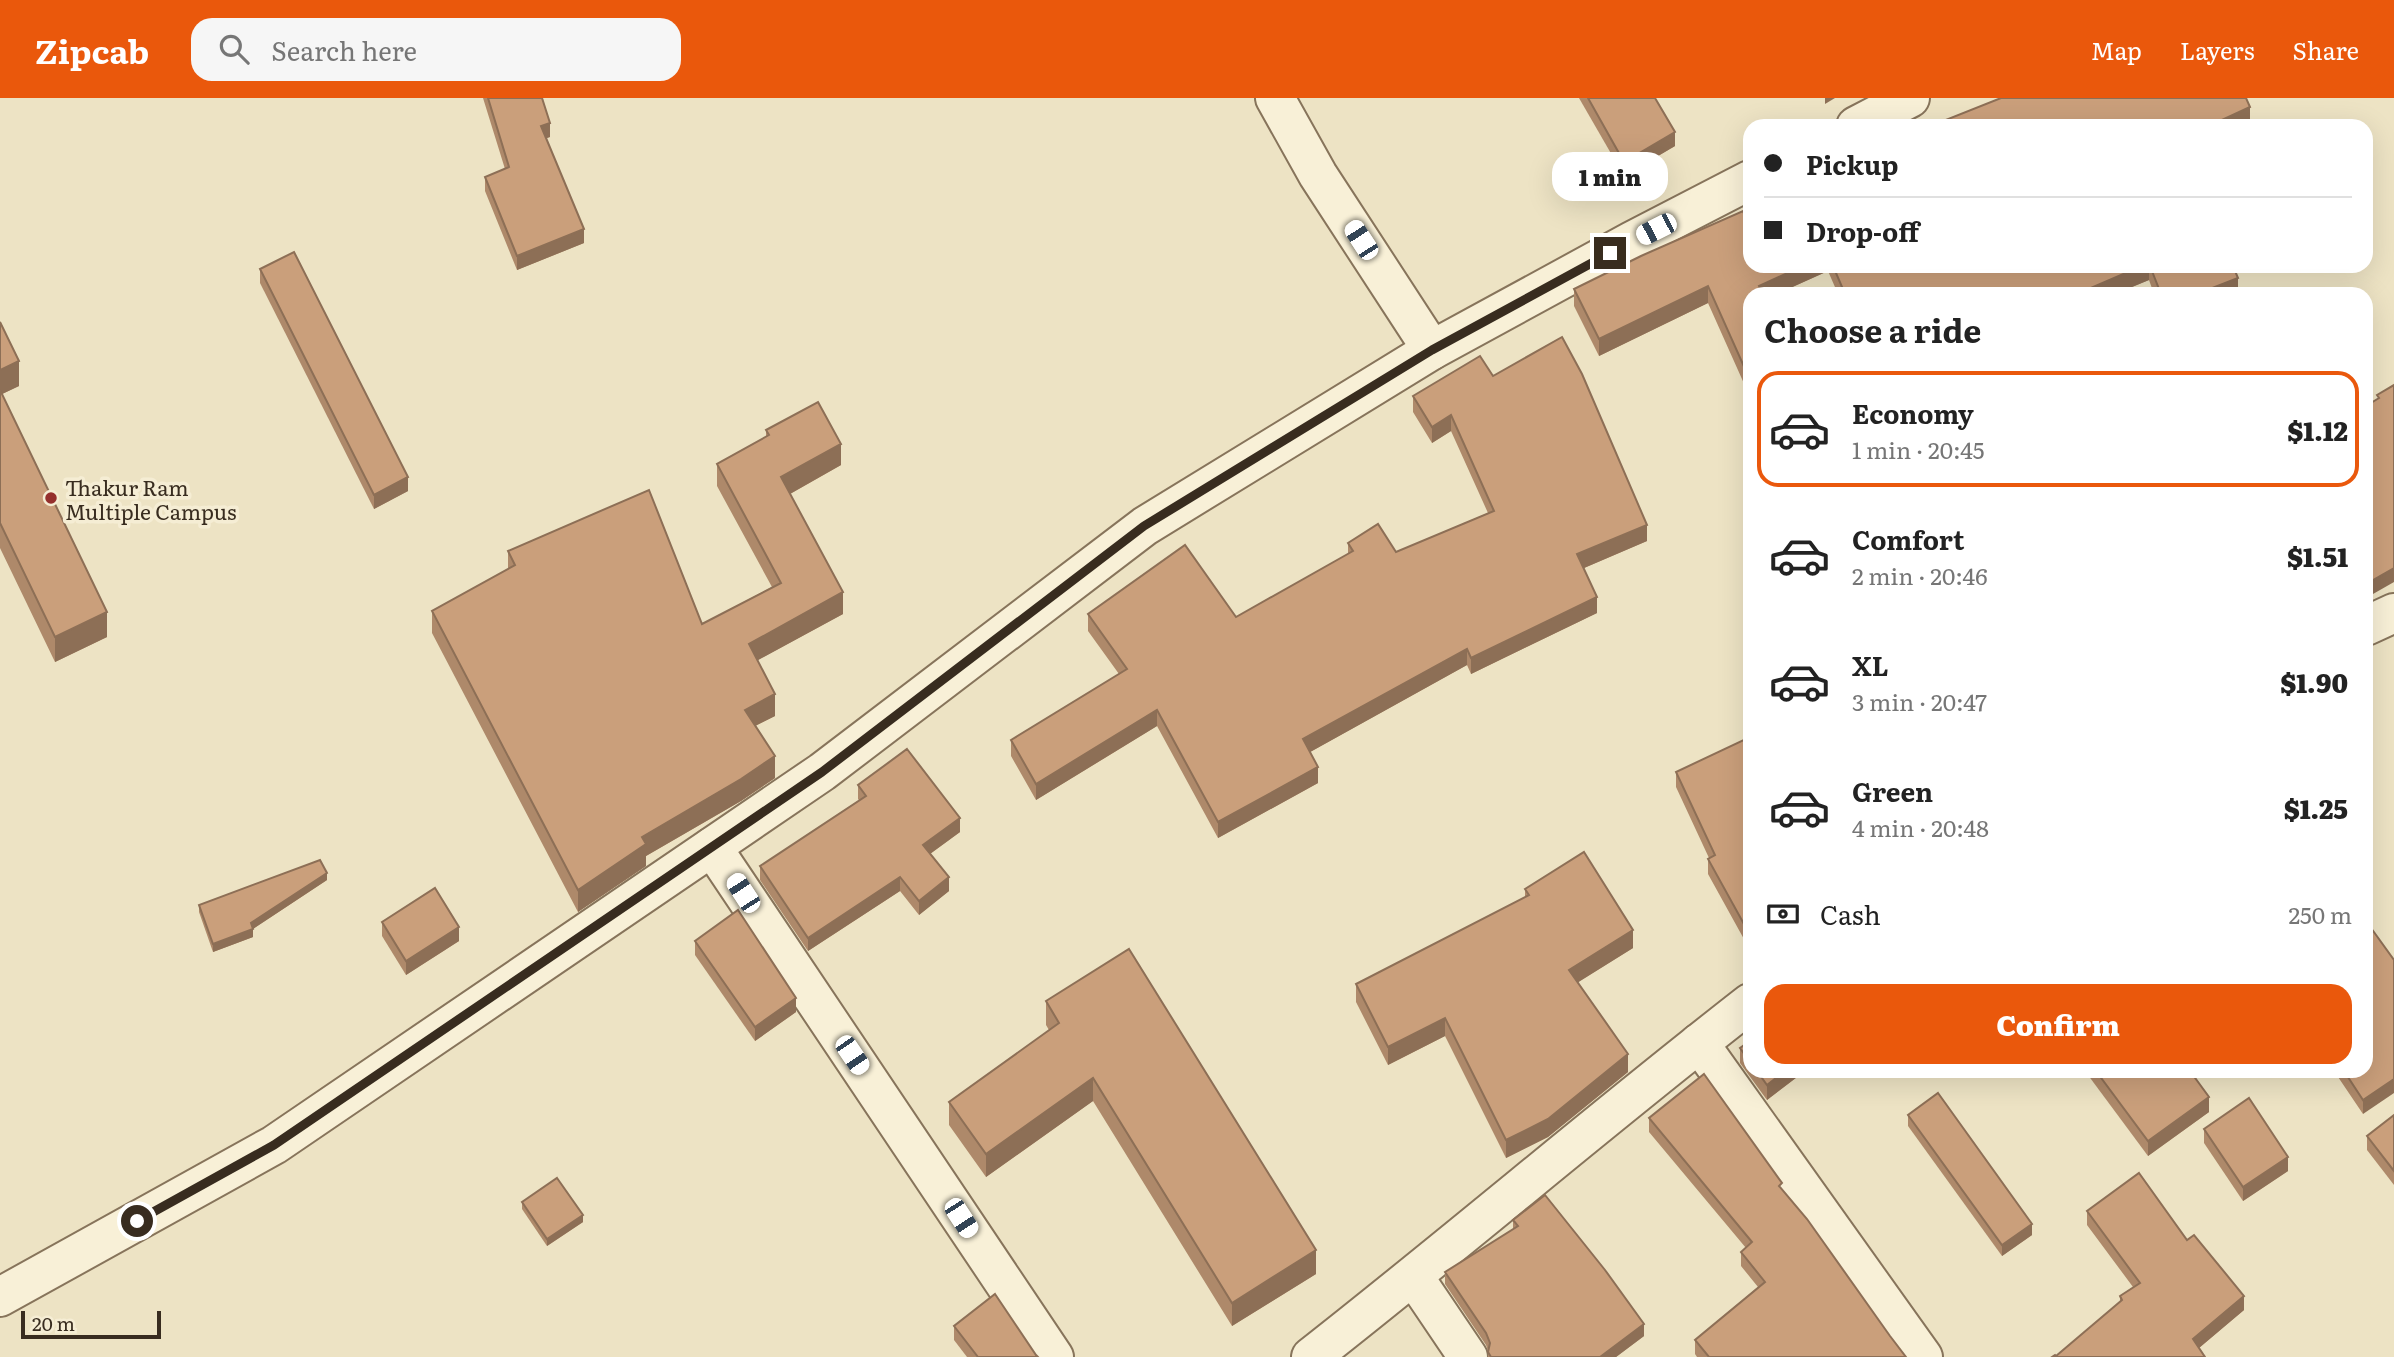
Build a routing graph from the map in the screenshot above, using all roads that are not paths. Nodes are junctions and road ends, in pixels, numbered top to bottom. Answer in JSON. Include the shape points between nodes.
{"nodes":[{"id":1,"x":1275,"y":98,"type":"edge"},
{"id":2,"x":1910,"y":98,"type":"edge"},
{"id":3,"x":1870,"y":119,"type":"edge"},
{"id":4,"x":1743,"y":184,"type":"edge"},
{"id":5,"x":1432,"y":350,"type":"junction"},
{"id":6,"x":2394,"y":613,"type":"edge"},
{"id":7,"x":2373,"y":623,"type":"edge"},
{"id":8,"x":712,"y":847,"type":"junction"},
{"id":9,"x":1743,"y":1008,"type":"edge"},
{"id":10,"x":1699,"y":1043,"type":"junction"},
{"id":11,"x":1413,"y":1277,"type":"junction"},
{"id":12,"x":0,"y":1297,"type":"edge"},
{"id":13,"x":1054,"y":1357,"type":"edge"},
{"id":14,"x":1311,"y":1357,"type":"edge"},
{"id":15,"x":1468,"y":1357,"type":"edge"},
{"id":16,"x":1923,"y":1357,"type":"edge"}],
"edges":[{"from":1,"to":5,"type":"street","via":[[1318,174]]},
{"from":2,"to":3,"type":"street"},
{"from":4,"to":5,"type":"street"},
{"from":5,"to":8,"type":"street","via":[[1144,526],[822,772]]},
{"from":6,"to":7,"type":"street"},
{"from":8,"to":12,"type":"street","via":[[274,1145]]},
{"from":8,"to":13,"type":"street"},
{"from":9,"to":10,"type":"street"},
{"from":10,"to":11,"type":"street"},
{"from":10,"to":16,"type":"street"},
{"from":11,"to":14,"type":"street"},
{"from":11,"to":15,"type":"street"}]}
